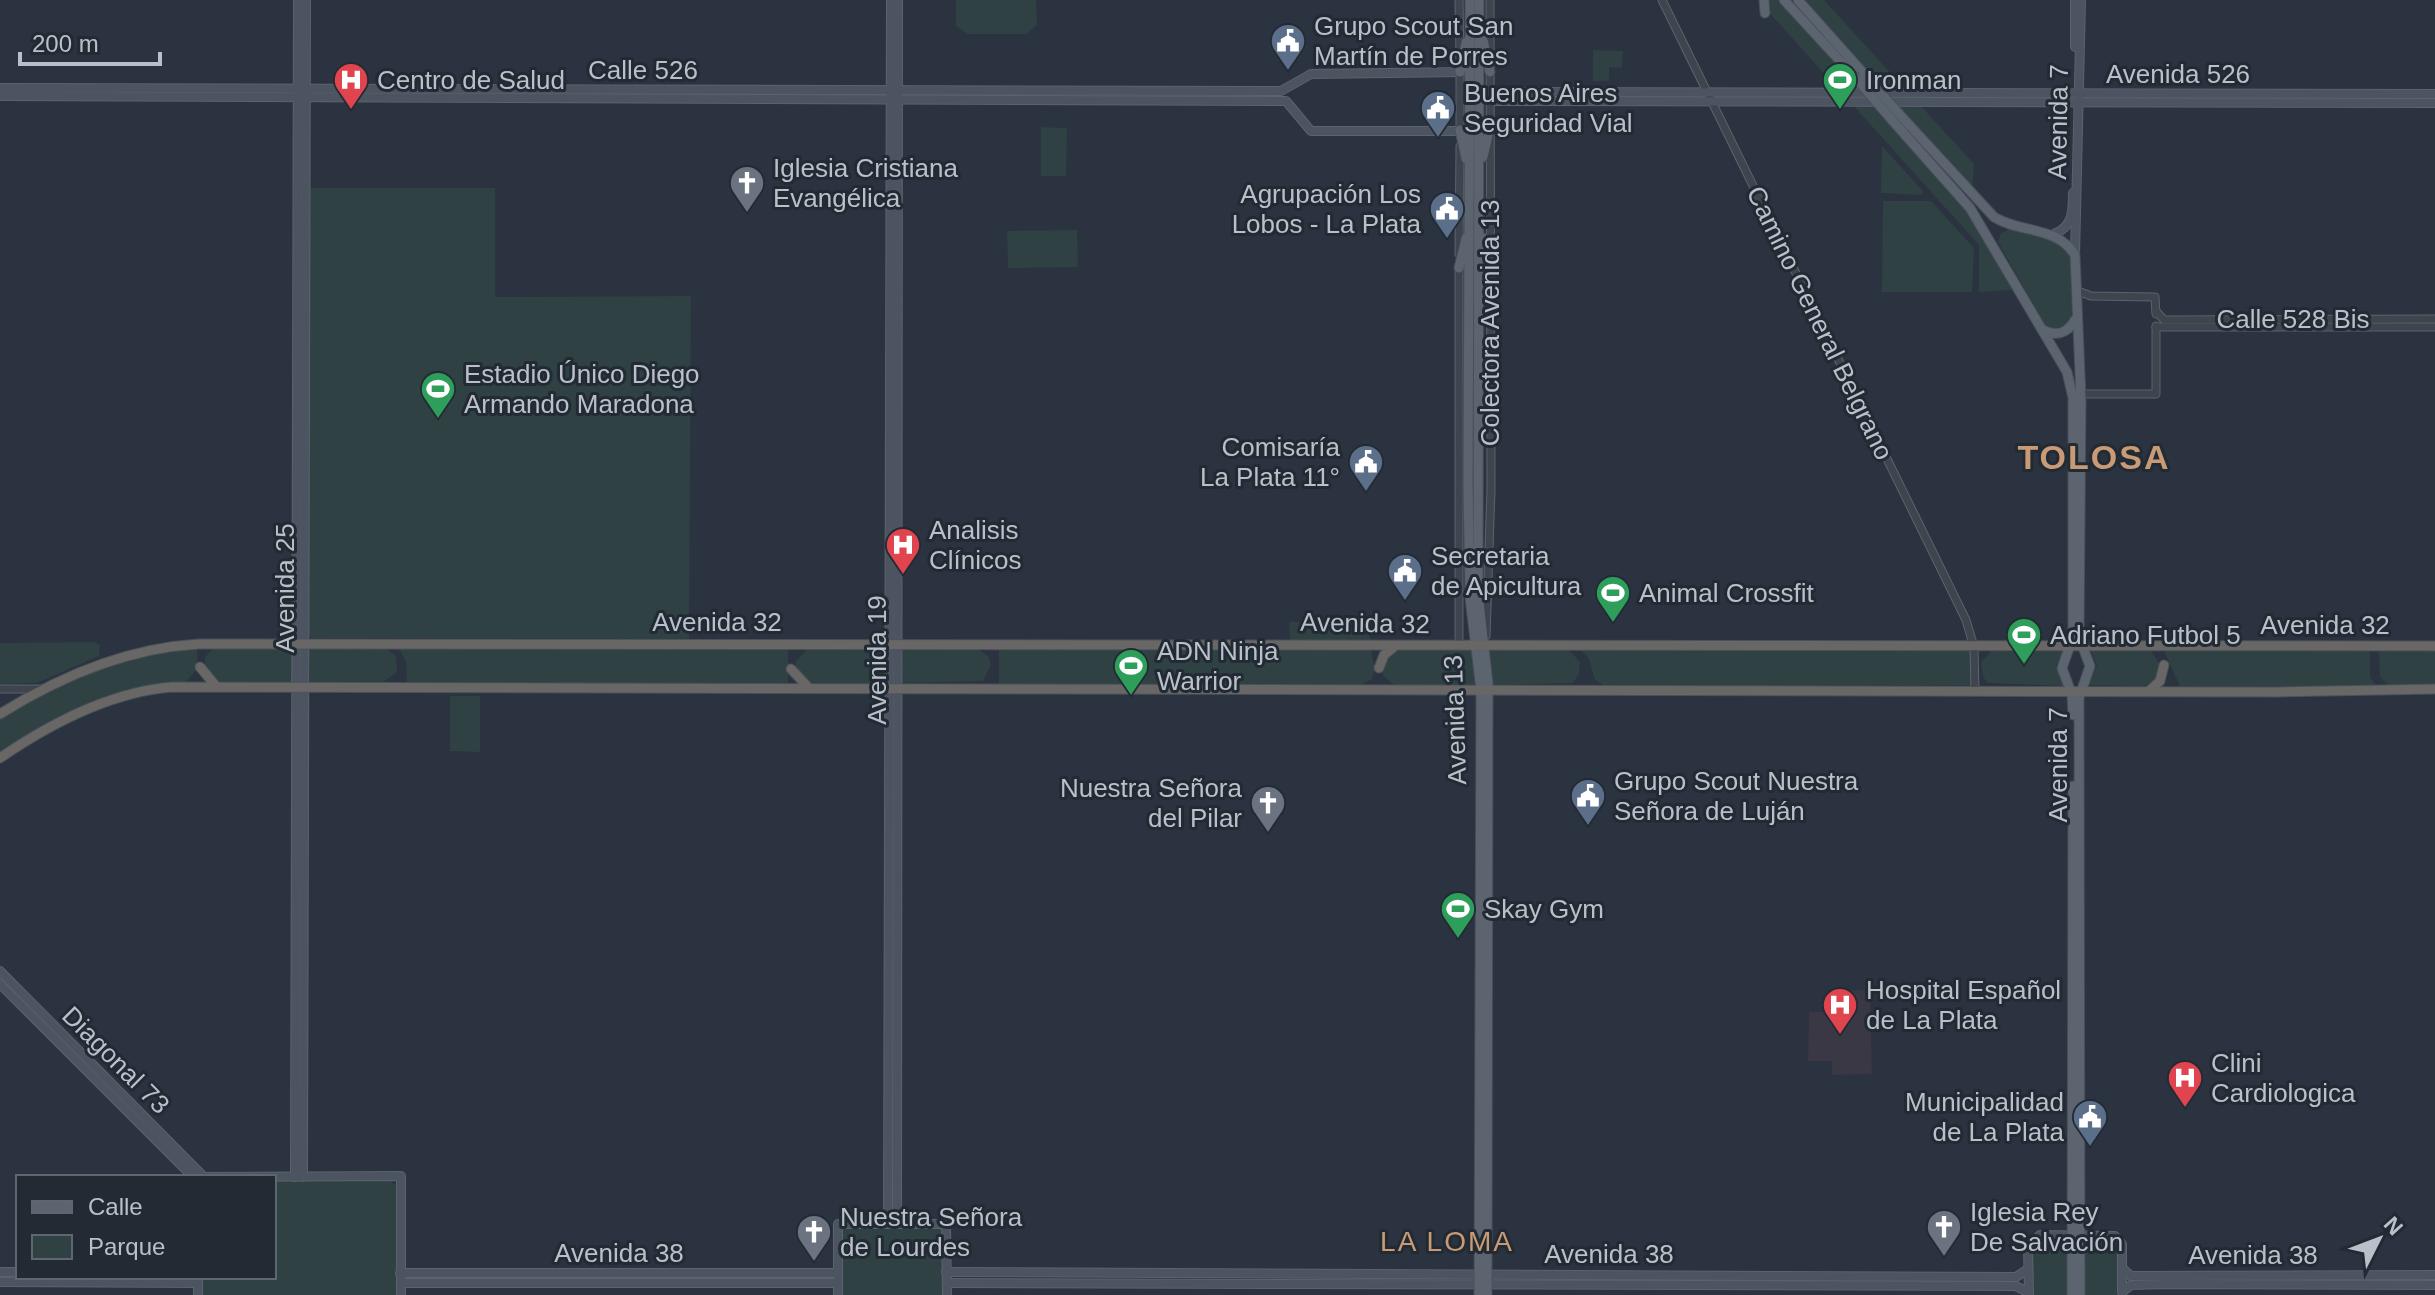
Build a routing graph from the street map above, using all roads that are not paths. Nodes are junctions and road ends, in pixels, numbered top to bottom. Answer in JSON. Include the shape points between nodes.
{"nodes":[{"id":1,"x":298,"y":0,"type":"edge"},
{"id":2,"x":306,"y":0,"type":"edge"},
{"id":3,"x":891,"y":0,"type":"edge"},
{"id":4,"x":898,"y":0,"type":"edge"},
{"id":5,"x":1459,"y":0,"type":"edge"},
{"id":6,"x":1470,"y":0,"type":"edge"},
{"id":7,"x":1479,"y":0,"type":"edge"},
{"id":8,"x":1490,"y":0,"type":"edge"},
{"id":9,"x":1662,"y":0,"type":"edge"},
{"id":10,"x":1764,"y":0,"type":"edge"},
{"id":11,"x":1784,"y":0,"type":"edge"},
{"id":12,"x":1798,"y":0,"type":"edge"},
{"id":13,"x":2078,"y":0,"type":"edge"},
{"id":14,"x":1765,"y":13,"type":"dead end"},
{"id":15,"x":1474,"y":19,"type":"junction"},
{"id":16,"x":1475,"y":72,"type":"junction"},
{"id":17,"x":0,"y":88,"type":"edge"},
{"id":18,"x":302,"y":93,"type":"junction"},
{"id":19,"x":2435,"y":94,"type":"edge"},
{"id":20,"x":896,"y":95,"type":"junction"},
{"id":21,"x":1709,"y":95,"type":"junction"},
{"id":22,"x":0,"y":96,"type":"edge"},
{"id":23,"x":1490,"y":97,"type":"junction"},
{"id":24,"x":2077,"y":98,"type":"junction"},
{"id":25,"x":2435,"y":103,"type":"edge"},
{"id":26,"x":1896,"y":117,"type":"junction"},
{"id":27,"x":1475,"y":131,"type":"junction"},
{"id":28,"x":1474,"y":178,"type":"junction"},
{"id":29,"x":1474,"y":222,"type":"junction"},
{"id":30,"x":2010,"y":226,"type":"junction"},
{"id":31,"x":2054,"y":234,"type":"junction"},
{"id":32,"x":1995,"y":249,"type":"junction"},
{"id":33,"x":2075,"y":255,"type":"junction"},
{"id":34,"x":1490,"y":266,"type":"junction"},
{"id":35,"x":1459,"y":268,"type":"junction"},
{"id":36,"x":2075,"y":290,"type":"junction"},
{"id":37,"x":2156,"y":311,"type":"junction"},
{"id":38,"x":2435,"y":319,"type":"edge"},
{"id":39,"x":2075,"y":320,"type":"junction"},
{"id":40,"x":2156,"y":327,"type":"junction"},
{"id":41,"x":2435,"y":327,"type":"edge"},
{"id":42,"x":2043,"y":330,"type":"junction"},
{"id":43,"x":2080,"y":394,"type":"junction"},
{"id":44,"x":301,"y":644,"type":"junction"},
{"id":45,"x":893,"y":645,"type":"junction"},
{"id":46,"x":1395,"y":646,"type":"junction"},
{"id":47,"x":1459,"y":646,"type":"junction"},
{"id":48,"x":1480,"y":646,"type":"junction"},
{"id":49,"x":2071,"y":646,"type":"junction"},
{"id":50,"x":2082,"y":646,"type":"junction"},
{"id":51,"x":2435,"y":646,"type":"edge"},
{"id":52,"x":1974,"y":647,"type":"junction"},
{"id":53,"x":2164,"y":665,"type":"dead end"},
{"id":54,"x":200,"y":667,"type":"dead end"},
{"id":55,"x":1379,"y":668,"type":"dead end"},
{"id":56,"x":791,"y":669,"type":"dead end"},
{"id":57,"x":217,"y":686,"type":"junction"},
{"id":58,"x":301,"y":687,"type":"junction"},
{"id":59,"x":809,"y":688,"type":"junction"},
{"id":60,"x":892,"y":688,"type":"junction"},
{"id":61,"x":2,"y":689,"type":"edge"},
{"id":62,"x":42,"y":689,"type":"junction"},
{"id":63,"x":1484,"y":689,"type":"junction"},
{"id":64,"x":2435,"y":689,"type":"edge"},
{"id":65,"x":1975,"y":691,"type":"junction"},
{"id":66,"x":2070,"y":691,"type":"junction"},
{"id":67,"x":2082,"y":691,"type":"junction"},
{"id":68,"x":2149,"y":691,"type":"junction"},
{"id":69,"x":4,"y":712,"type":"edge"},
{"id":70,"x":0,"y":758,"type":"edge"},
{"id":71,"x":0,"y":971,"type":"edge"},
{"id":72,"x":0,"y":984,"type":"edge"},
{"id":73,"x":197,"y":1175,"type":"edge"},
{"id":74,"x":197,"y":1175,"type":"edge"},
{"id":75,"x":276,"y":1177,"type":"edge"},
{"id":76,"x":299,"y":1177,"type":"junction"},
{"id":77,"x":892,"y":1224,"type":"junction"},
{"id":78,"x":2076,"y":1234,"type":"junction"},
{"id":79,"x":2122,"y":1268,"type":"junction"},
{"id":80,"x":2028,"y":1269,"type":"junction"},
{"id":81,"x":946,"y":1272,"type":"junction"},
{"id":82,"x":838,"y":1273,"type":"junction"},
{"id":83,"x":2435,"y":1275,"type":"edge"},
{"id":84,"x":401,"y":1278,"type":"junction"},
{"id":85,"x":198,"y":1280,"type":"edge"},
{"id":86,"x":0,"y":1282,"type":"edge"},
{"id":87,"x":838,"y":1283,"type":"junction"},
{"id":88,"x":947,"y":1283,"type":"junction"},
{"id":89,"x":1483,"y":1285,"type":"edge"},
{"id":90,"x":2435,"y":1285,"type":"edge"},
{"id":91,"x":2029,"y":1294,"type":"edge"},
{"id":92,"x":2122,"y":1294,"type":"edge"},
{"id":93,"x":198,"y":1295,"type":"edge"},
{"id":94,"x":401,"y":1295,"type":"edge"},
{"id":95,"x":838,"y":1295,"type":"edge"},
{"id":96,"x":947,"y":1295,"type":"edge"},
{"id":97,"x":2072,"y":1295,"type":"edge"},
{"id":98,"x":2080,"y":1295,"type":"edge"}],
"edges":[{"from":1,"to":18,"type":"main road","name":"Avenida 25"},
{"from":2,"to":18,"type":"main road","name":"Avenida 25"},
{"from":3,"to":20,"type":"main road","name":"Avenida 19"},
{"from":4,"to":20,"type":"main road","name":"Avenida 19"},
{"from":5,"to":16,"type":"street","name":"Colectora Avenida 13"},
{"from":6,"to":15,"type":"main road"},
{"from":7,"to":15,"type":"main road"},
{"from":8,"to":16,"type":"street","name":"Colectora Avenida 13"},
{"from":9,"to":21,"type":"street","name":"Camino General Belgrano"},
{"from":10,"to":14,"type":"main road"},
{"from":11,"to":26,"type":"main road","bridge":true},
{"from":12,"to":26,"type":"main road","bridge":true},
{"from":13,"to":24,"type":"main road","name":"Avenida 7"},
{"from":15,"to":16,"type":"main road"},
{"from":15,"to":16,"type":"main road"},
{"from":16,"to":20,"type":"main road","name":"Calle 526","via":[[1311,74],[1286,90]]},
{"from":16,"to":23,"type":"street","name":"Colectora Avenida 13"},
{"from":16,"to":27,"type":"main road"},
{"from":17,"to":18,"type":"main road","name":"Calle 526"},
{"from":18,"to":20,"type":"main road","name":"Calle 526"},
{"from":18,"to":22,"type":"main road","name":"Calle 526"},
{"from":18,"to":44,"type":"main road","name":"Avenida 25"},
{"from":19,"to":24,"type":"main road","name":"Avenida 526"},
{"from":20,"to":27,"type":"main road","name":"Calle 526","via":[[1286,101],[1311,131]]},
{"from":20,"to":45,"type":"main road","name":"Avenida 19"},
{"from":21,"to":23,"type":"main road","name":"Avenida 526"},
{"from":21,"to":24,"type":"main road","name":"Avenida 526"},
{"from":21,"to":52,"type":"street","name":"Camino General Belgrano","via":[[1966,620]]},
{"from":23,"to":27,"type":"street","name":"Colectora Avenida 13"},
{"from":24,"to":25,"type":"main road","name":"Avenida 526"},
{"from":24,"to":31,"type":"main road","name":"Avenida 7","via":[[2072,216],[2065,229]]},
{"from":24,"to":33,"type":"main road","name":"Avenida 7"},
{"from":26,"to":30,"type":"main road","via":[[1983,208]]},
{"from":26,"to":32,"type":"main road","name":"Avenida 7"},
{"from":27,"to":28,"type":"main road"},
{"from":27,"to":28,"type":"main road"},
{"from":27,"to":34,"type":"street","name":"Colectora Avenida 13"},
{"from":27,"to":35,"type":"street","name":"Colectora Avenida 13"},
{"from":28,"to":29,"type":"main road","name":"Avenida 13"},
{"from":29,"to":34,"type":"main road"},
{"from":29,"to":35,"type":"main road"},
{"from":29,"to":48,"type":"main road","name":"Avenida 13"},
{"from":30,"to":31,"type":"main road"},
{"from":30,"to":32,"type":"main road","via":[[1996,233]]},
{"from":31,"to":33,"type":"main road"},
{"from":32,"to":42,"type":"main road","name":"Avenida 7"},
{"from":33,"to":36,"type":"main road","name":"Avenida 7"},
{"from":34,"to":48,"type":"street","name":"Colectora Avenida 13","via":[[1491,490]]},
{"from":35,"to":47,"type":"street","name":"Colectora Avenida 13"},
{"from":36,"to":37,"type":"street","via":[[2091,296],[2155,297]]},
{"from":36,"to":39,"type":"main road","name":"Avenida 7"},
{"from":37,"to":38,"type":"street","name":"Calle 528 Bis","via":[[2164,320]]},
{"from":37,"to":40,"type":"street"},
{"from":39,"to":42,"type":"main road","via":[[2064,332]]},
{"from":39,"to":43,"type":"main road","name":"Avenida 7"},
{"from":40,"to":41,"type":"street","name":"Calle 528 Bis"},
{"from":40,"to":43,"type":"street","via":[[2156,394]]},
{"from":42,"to":49,"type":"main road","name":"Avenida 7","via":[[2066,368],[2073,394]]},
{"from":43,"to":50,"type":"main road","name":"Avenida 7"},
{"from":44,"to":45,"type":"highway","name":"Avenida 32"},
{"from":44,"to":58,"type":"main road","name":"Avenida 25"},
{"from":44,"to":62,"type":"highway","name":"Avenida 32","via":[[164,648],[103,663]]},
{"from":45,"to":46,"type":"highway","name":"Avenida 32"},
{"from":45,"to":60,"type":"main road","name":"Avenida 19"},
{"from":46,"to":47,"type":"highway","name":"Avenida 32"},
{"from":46,"to":55,"type":"highway"},
{"from":47,"to":48,"type":"highway","name":"Avenida 32"},
{"from":48,"to":52,"type":"highway","name":"Avenida 32"},
{"from":48,"to":63,"type":"main road","name":"Avenida 13"},
{"from":49,"to":50,"type":"highway","name":"Avenida 32"},
{"from":49,"to":52,"type":"highway","name":"Avenida 32"},
{"from":49,"to":66,"type":"main road","name":"Avenida 7","via":[[2062,666]]},
{"from":50,"to":51,"type":"highway","name":"Avenida 32"},
{"from":50,"to":67,"type":"main road","name":"Avenida 7","via":[[2090,669]]},
{"from":52,"to":65,"type":"street","name":"Camino General Belgrano"},
{"from":53,"to":68,"type":"highway","via":[[2160,681]]},
{"from":54,"to":57,"type":"highway"},
{"from":56,"to":59,"type":"highway"},
{"from":57,"to":58,"type":"highway"},
{"from":57,"to":70,"type":"highway","via":[[147,689],[97,705]]},
{"from":58,"to":59,"type":"highway"},
{"from":58,"to":76,"type":"main road","name":"Avenida 25"},
{"from":59,"to":60,"type":"highway"},
{"from":60,"to":63,"type":"highway"},
{"from":60,"to":77,"type":"main road","name":"Avenida 19"},
{"from":61,"to":62,"type":"street"},
{"from":61,"to":69,"type":"street"},
{"from":62,"to":69,"type":"highway","name":"Avenida 32"},
{"from":63,"to":65,"type":"highway"},
{"from":63,"to":89,"type":"main road","name":"Avenida 13"},
{"from":64,"to":68,"type":"highway"},
{"from":65,"to":66,"type":"highway"},
{"from":66,"to":67,"type":"highway"},
{"from":66,"to":78,"type":"main road","name":"Avenida 7"},
{"from":67,"to":68,"type":"highway"},
{"from":67,"to":78,"type":"main road","name":"Avenida 7"},
{"from":71,"to":73,"type":"main road","name":"Diagonal 73"},
{"from":72,"to":74,"type":"main road","name":"Diagonal 73"},
{"from":75,"to":76,"type":"main road"},
{"from":76,"to":84,"type":"main road","via":[[401,1176]]},
{"from":77,"to":81,"type":"main road","via":[[946,1224]]},
{"from":77,"to":82,"type":"main road","via":[[838,1224]]},
{"from":78,"to":79,"type":"main road","via":[[2119,1239]]},
{"from":78,"to":80,"type":"main road","via":[[2032,1239]]},
{"from":78,"to":97,"type":"main road","name":"Avenida 7"},
{"from":78,"to":98,"type":"main road","name":"Avenida 7"},
{"from":79,"to":83,"type":"main road","name":"Avenida 38","via":[[2131,1276]]},
{"from":79,"to":92,"type":"main road"},
{"from":80,"to":89,"type":"main road","name":"Avenida 38","via":[[2016,1277]]},
{"from":80,"to":91,"type":"main road"},
{"from":81,"to":88,"type":"main road"},
{"from":81,"to":89,"type":"main road","name":"Avenida 38"},
{"from":82,"to":84,"type":"main road","name":"Avenida 38"},
{"from":82,"to":87,"type":"main road"},
{"from":84,"to":87,"type":"main road","name":"Avenida 38"},
{"from":84,"to":94,"type":"main road"},
{"from":85,"to":86,"type":"main road"},
{"from":85,"to":93,"type":"main road"},
{"from":87,"to":95,"type":"main road"},
{"from":88,"to":89,"type":"main road","name":"Avenida 38"},
{"from":88,"to":96,"type":"main road"},
{"from":89,"to":91,"type":"main road","name":"Avenida 38","via":[[2016,1286]]},
{"from":90,"to":92,"type":"main road","name":"Avenida 38","via":[[2131,1285]]}]}
